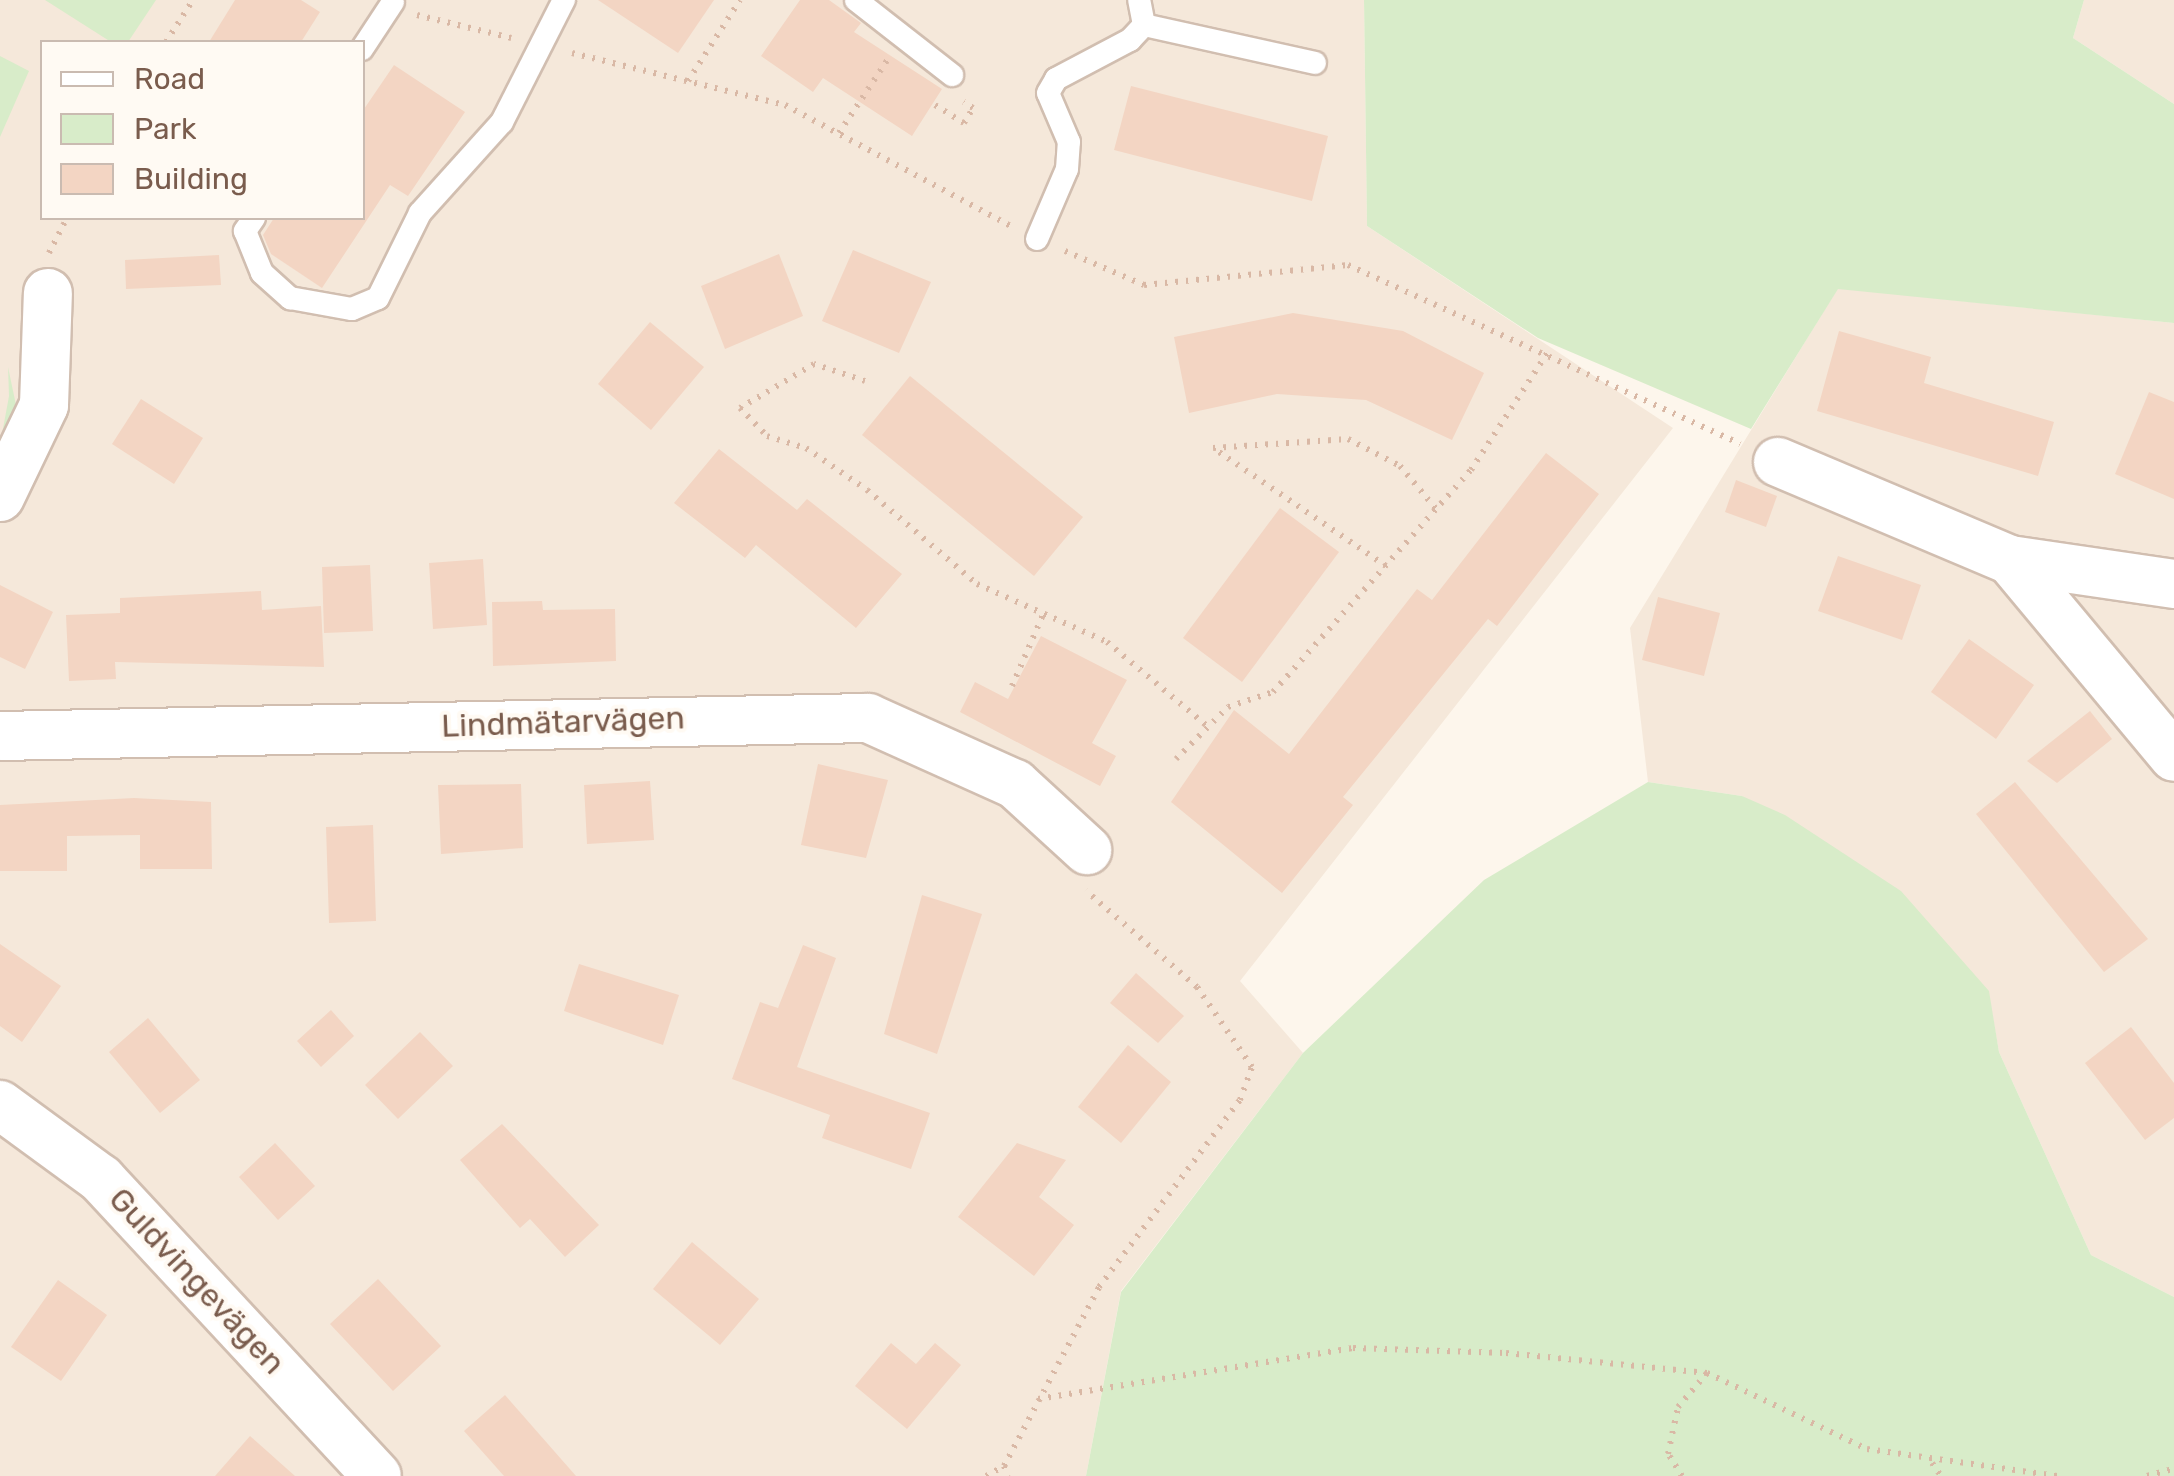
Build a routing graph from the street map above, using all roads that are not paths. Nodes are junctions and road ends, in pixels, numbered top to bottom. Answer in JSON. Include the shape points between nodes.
{"nodes":[{"id":1,"x":564,"y":0,"type":"edge"},
{"id":2,"x":856,"y":0,"type":"edge"},
{"id":3,"x":1139,"y":0,"type":"edge"},
{"id":4,"x":393,"y":2,"type":"edge"},
{"id":5,"x":1144,"y":25,"type":"junction"},
{"id":6,"x":365,"y":44,"type":"edge"},
{"id":7,"x":1315,"y":64,"type":"dead end"},
{"id":8,"x":952,"y":74,"type":"dead end"},
{"id":9,"x":253,"y":220,"type":"edge"},
{"id":10,"x":1036,"y":238,"type":"road end"},
{"id":11,"x":48,"y":293,"type":"dead end"},
{"id":12,"x":1778,"y":462,"type":"road end"},
{"id":13,"x":0,"y":497,"type":"edge"},
{"id":14,"x":2010,"y":560,"type":"junction"},
{"id":15,"x":2174,"y":584,"type":"edge"},
{"id":16,"x":0,"y":736,"type":"edge"},
{"id":17,"x":2174,"y":757,"type":"edge"},
{"id":18,"x":1087,"y":850,"type":"road end"},
{"id":19,"x":0,"y":1105,"type":"edge"},
{"id":20,"x":378,"y":1476,"type":"edge"}],
"edges":[{"from":1,"to":9,"type":"lane","via":[[502,122],[420,213],[378,298],[352,310],[290,298],[262,273],[246,231]]},
{"from":2,"to":8,"type":"lane"},
{"from":3,"to":5,"type":"lane"},
{"from":4,"to":6,"type":"lane"},
{"from":5,"to":7,"type":"lane"},
{"from":5,"to":10,"type":"lane","via":[[1048,92],[1069,142],[1067,169]]},
{"from":11,"to":13,"type":"street","via":[[44,405]]},
{"from":12,"to":14,"type":"street"},
{"from":14,"to":15,"type":"street"},
{"from":14,"to":17,"type":"street"},
{"from":16,"to":18,"type":"street","name":"Lindmätarvägen","via":[[868,718],[1015,784]]},
{"from":19,"to":20,"type":"street","name":"Guldvingevägen","via":[[102,1178]]}]}
